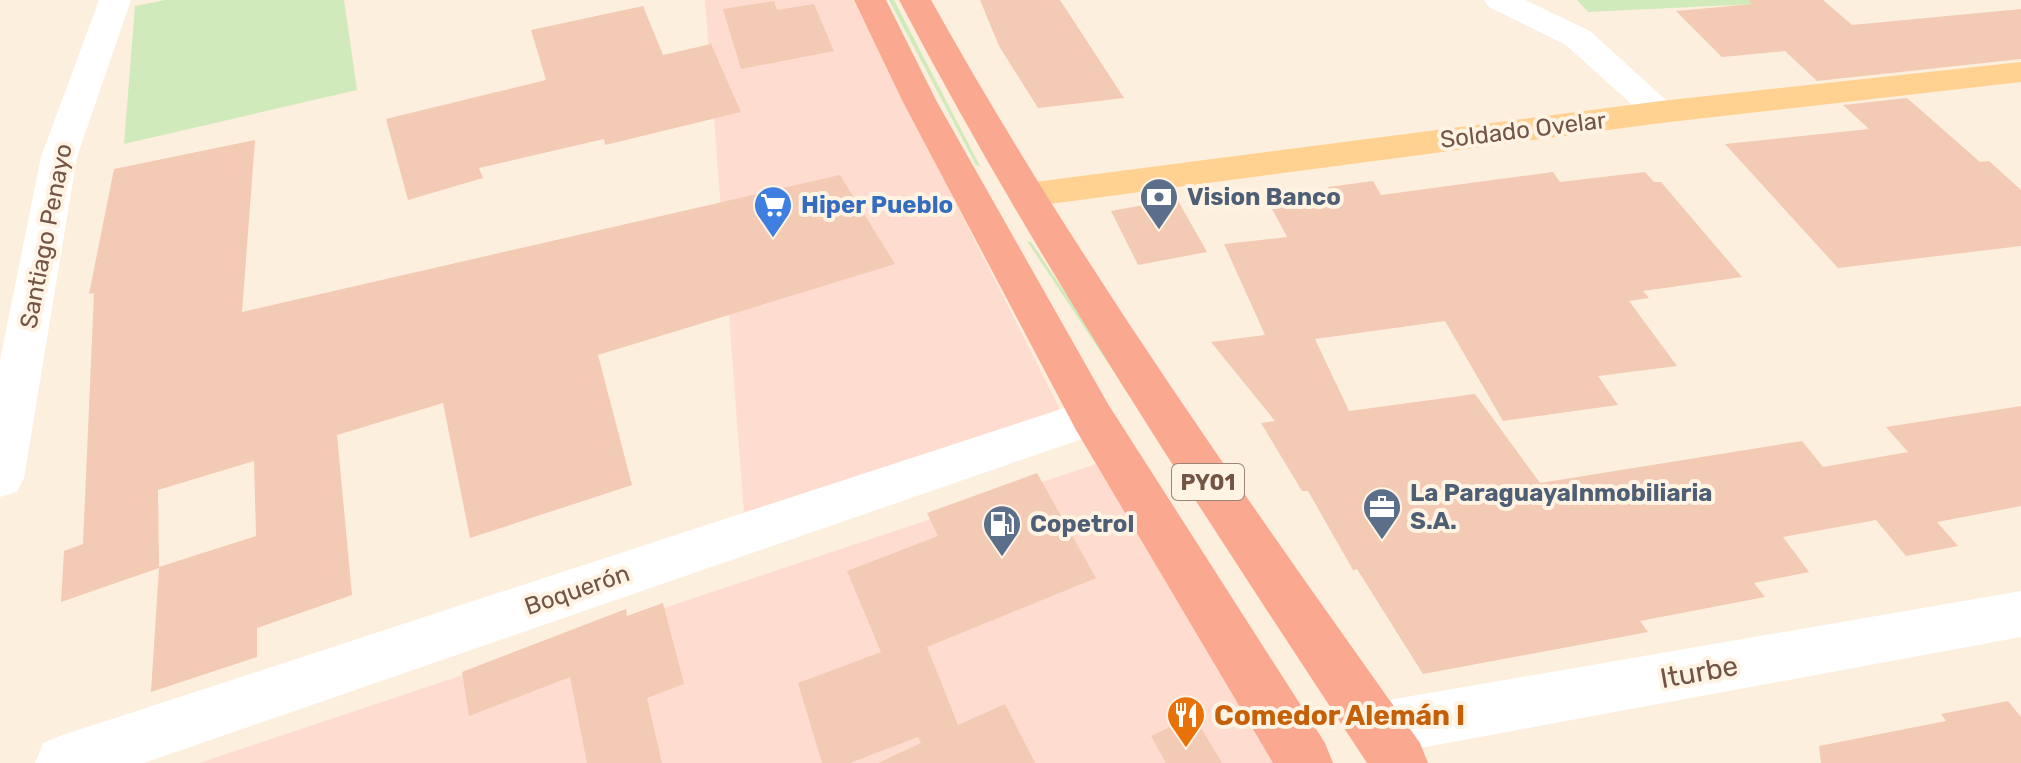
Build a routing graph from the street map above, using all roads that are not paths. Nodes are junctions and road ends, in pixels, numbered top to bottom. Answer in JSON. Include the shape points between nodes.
{"nodes":[{"id":1,"x":115,"y":0,"type":"edge"},
{"id":2,"x":870,"y":0,"type":"edge"},
{"id":3,"x":915,"y":0,"type":"edge"},
{"id":4,"x":1500,"y":0,"type":"edge"},
{"id":5,"x":2021,"y":72,"type":"edge"},
{"id":6,"x":1661,"y":112,"type":"junction"},
{"id":7,"x":1027,"y":195,"type":"junction"},
{"id":8,"x":974,"y":202,"type":"junction"},
{"id":9,"x":1092,"y":417,"type":"junction"},
{"id":10,"x":0,"y":478,"type":"edge"},
{"id":11,"x":2021,"y":614,"type":"edge"},
{"id":12,"x":1388,"y":746,"type":"edge"},
{"id":13,"x":63,"y":763,"type":"edge"},
{"id":14,"x":1305,"y":763,"type":"edge"}],
"edges":[{"from":1,"to":10,"type":"street","name":"Santiago Penayo","via":[[59,157]]},
{"from":2,"to":8,"type":"highway","number":"PY01"},
{"from":3,"to":7,"type":"highway","number":"PY01"},
{"from":4,"to":6,"type":"street","via":[[1578,38]]},
{"from":5,"to":6,"type":"main road","name":"Soldado Ovelar"},
{"from":6,"to":7,"type":"main road","name":"Soldado Ovelar"},
{"from":7,"to":8,"type":"highway"},
{"from":7,"to":12,"type":"highway","number":"PY01","via":[[1148,393]]},
{"from":8,"to":9,"type":"highway","number":"PY01"},
{"from":9,"to":13,"type":"street","name":"Boquerón"},
{"from":9,"to":14,"type":"highway","number":"PY01"},
{"from":11,"to":12,"type":"street","name":"Iturbe"}]}
